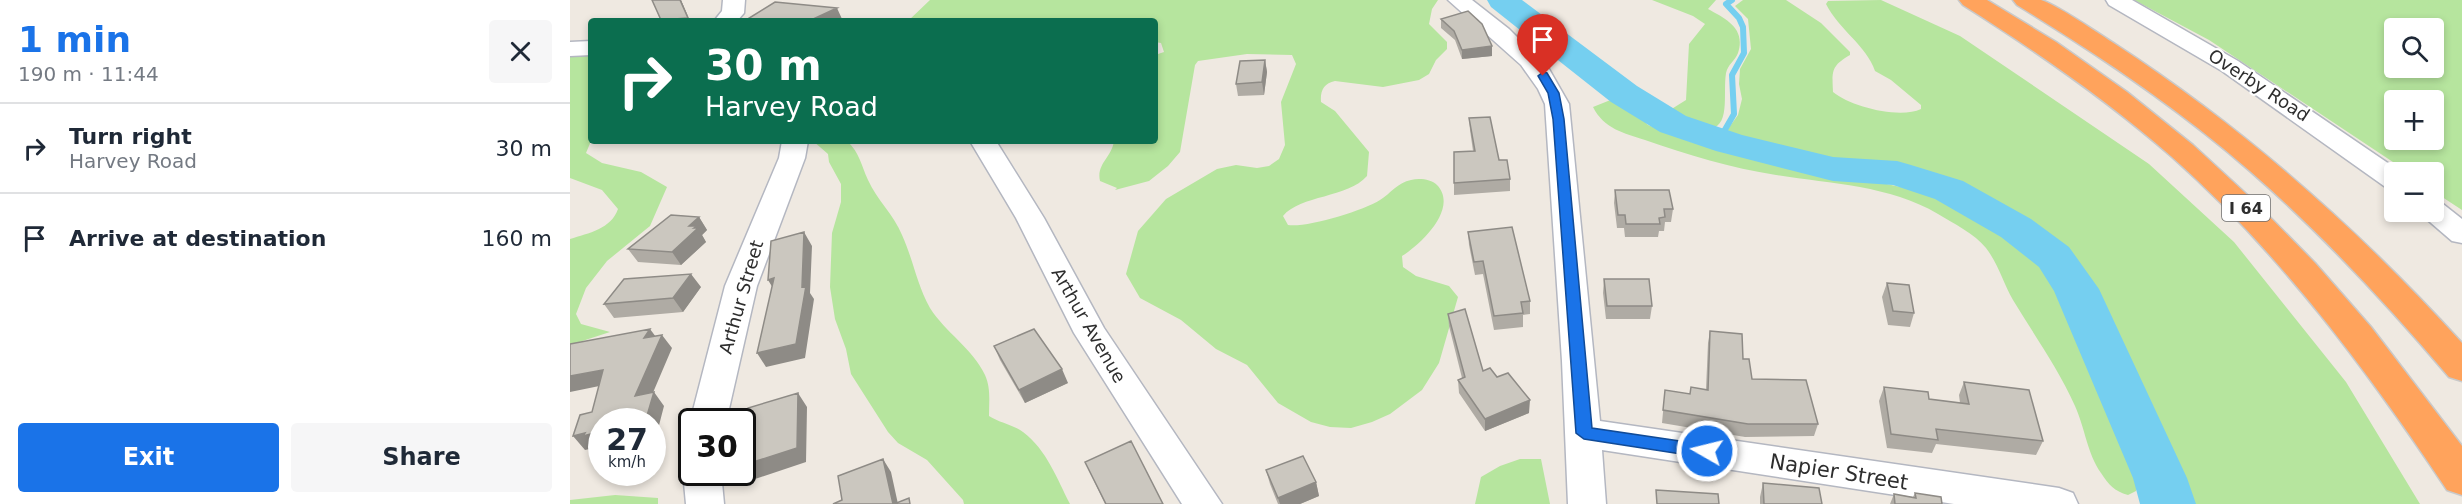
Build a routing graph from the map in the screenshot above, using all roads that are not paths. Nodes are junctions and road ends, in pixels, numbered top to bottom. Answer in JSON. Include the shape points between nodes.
{"nodes":[{"id":1,"x":734,"y":0,"type":"edge"},
{"id":2,"x":1459,"y":0,"type":"edge"},
{"id":3,"x":1971,"y":0,"type":"edge"},
{"id":4,"x":2025,"y":0,"type":"edge"},
{"id":5,"x":2117,"y":0,"type":"edge"},
{"id":6,"x":728,"y":18,"type":"edge"},
{"id":7,"x":588,"y":48,"type":"edge"},
{"id":8,"x":570,"y":49,"type":"edge"},
{"id":9,"x":794,"y":144,"type":"edge"},
{"id":10,"x":985,"y":144,"type":"edge"},
{"id":11,"x":2384,"y":173,"type":"edge"},
{"id":12,"x":2444,"y":219,"type":"edge"},
{"id":13,"x":2462,"y":234,"type":"edge"},
{"id":14,"x":2462,"y":367,"type":"edge"},
{"id":15,"x":711,"y":408,"type":"edge"},
{"id":16,"x":1584,"y":433,"type":"junction"},
{"id":17,"x":2462,"y":478,"type":"edge"},
{"id":18,"x":703,"y":486,"type":"edge"},
{"id":19,"x":705,"y":504,"type":"edge"},
{"id":20,"x":1203,"y":504,"type":"edge"},
{"id":21,"x":1587,"y":504,"type":"edge"},
{"id":22,"x":2059,"y":504,"type":"edge"}],
"edges":[{"from":1,"to":6,"type":"street","via":[[733,13]]},
{"from":2,"to":16,"type":"street","via":[[1534,66],[1549,84],[1557,104]]},
{"from":3,"to":17,"type":"highway","number":"I 64","via":[[2104,86],[2193,159],[2253,215],[2361,337]]},
{"from":4,"to":14,"type":"highway","number":"I 64","via":[[2156,81],[2259,160],[2374,268]]},
{"from":5,"to":11,"type":"street","name":"Overby Road","via":[[2230,66]]},
{"from":7,"to":8,"type":"street"},
{"from":9,"to":15,"type":"street","name":"Arthur Street","via":[[741,286]]},
{"from":10,"to":20,"type":"street","name":"Arthur Avenue","via":[[1030,218],[1090,333]]},
{"from":12,"to":13,"type":"street"},
{"from":16,"to":21,"type":"street"},
{"from":16,"to":22,"type":"street","name":"Napier Street"},
{"from":18,"to":19,"type":"street"}]}
